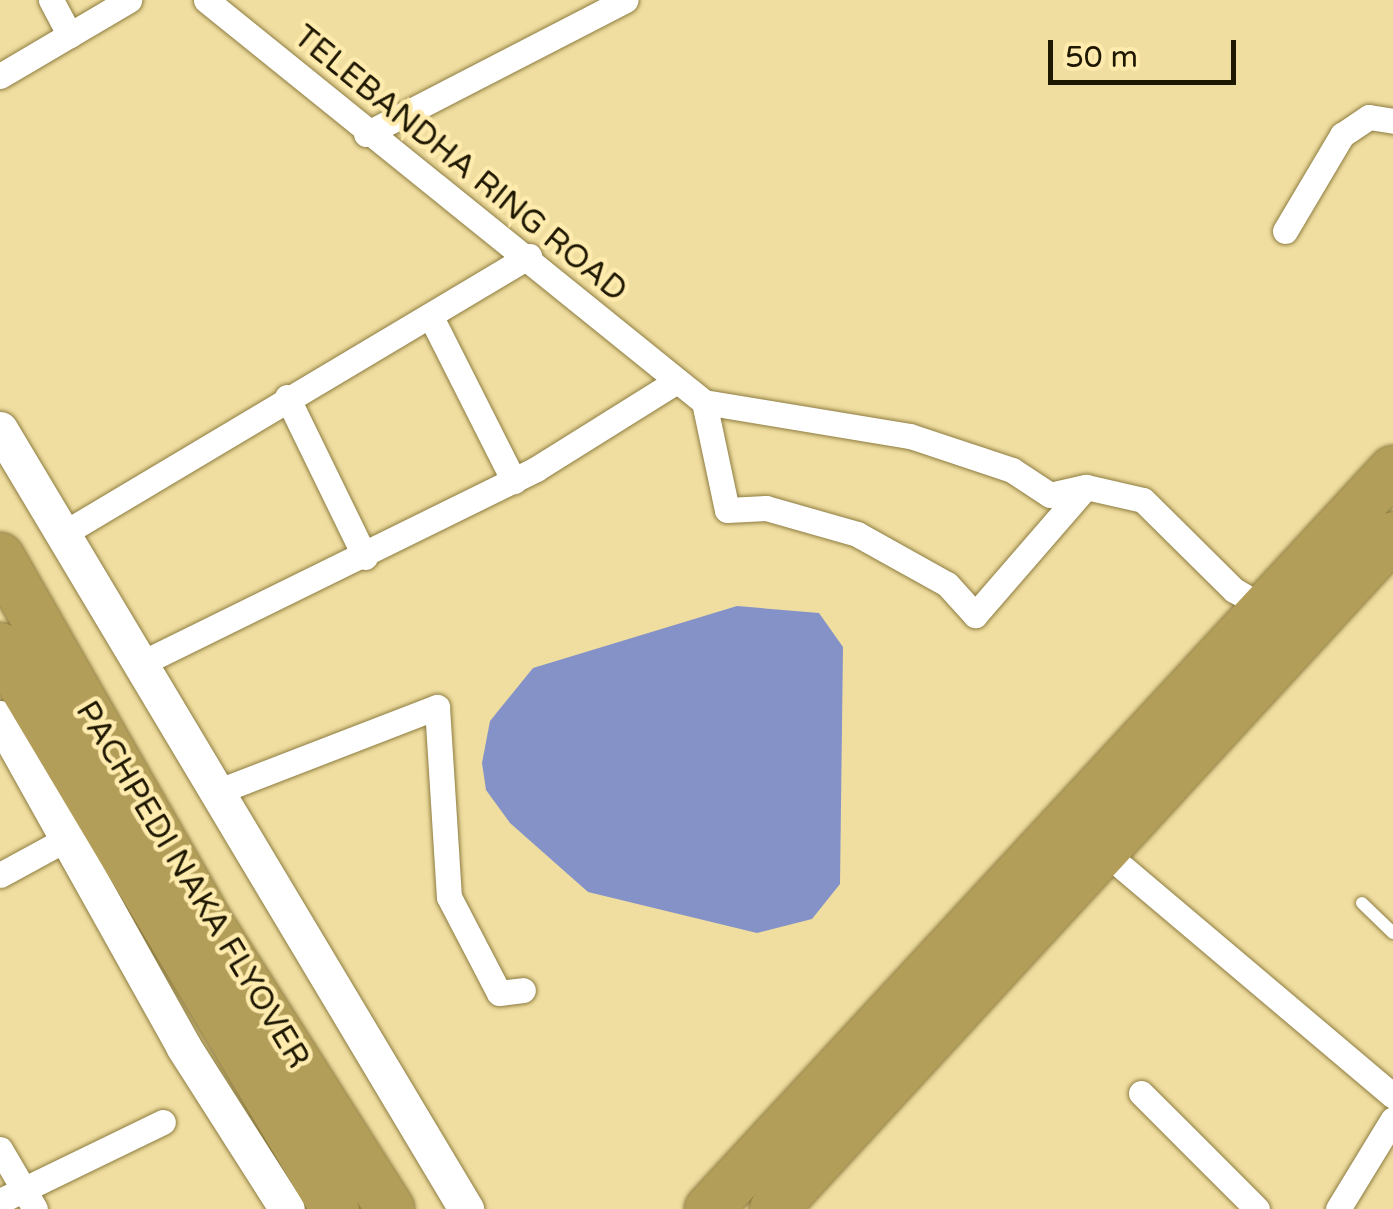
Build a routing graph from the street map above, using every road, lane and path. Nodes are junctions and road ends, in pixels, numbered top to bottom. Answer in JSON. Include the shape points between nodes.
{"nodes":[{"id":1,"x":50,"y":0,"type":"edge"},
{"id":2,"x":129,"y":0,"type":"edge"},
{"id":3,"x":206,"y":0,"type":"edge"},
{"id":4,"x":626,"y":0,"type":"edge"},
{"id":5,"x":70,"y":35,"type":"junction"},
{"id":6,"x":0,"y":76,"type":"edge"},
{"id":7,"x":1393,"y":122,"type":"edge"},
{"id":8,"x":366,"y":134,"type":"junction"},
{"id":9,"x":1285,"y":231,"type":"dead end"},
{"id":10,"x":529,"y":256,"type":"junction"},
{"id":11,"x":431,"y":317,"type":"junction"},
{"id":12,"x":677,"y":381,"type":"junction"},
{"id":13,"x":288,"y":398,"type":"junction"},
{"id":14,"x":704,"y":402,"type":"junction"},
{"id":15,"x":0,"y":430,"type":"edge"},
{"id":16,"x":1393,"y":470,"type":"edge"},
{"id":17,"x":514,"y":481,"type":"junction"},
{"id":18,"x":1086,"y":487,"type":"junction"},
{"id":19,"x":61,"y":535,"type":"junction"},
{"id":20,"x":1393,"y":536,"type":"edge"},
{"id":21,"x":0,"y":557,"type":"edge"},
{"id":22,"x":364,"y":557,"type":"junction"},
{"id":23,"x":1264,"y":607,"type":"junction"},
{"id":24,"x":0,"y":647,"type":"edge"},
{"id":25,"x":138,"y":665,"type":"junction"},
{"id":26,"x":0,"y":718,"type":"edge"},
{"id":27,"x":214,"y":793,"type":"junction"},
{"id":28,"x":1069,"y":821,"type":"junction"},
{"id":29,"x":68,"y":838,"type":"junction"},
{"id":30,"x":1105,"y":853,"type":"junction"},
{"id":31,"x":0,"y":875,"type":"edge"},
{"id":32,"x":1362,"y":902,"type":"dead end"},
{"id":33,"x":1393,"y":933,"type":"edge"},
{"id":34,"x":523,"y":990,"type":"dead end"},
{"id":35,"x":1141,"y":1093,"type":"dead end"},
{"id":36,"x":1393,"y":1096,"type":"edge"},
{"id":37,"x":1393,"y":1119,"type":"edge"},
{"id":38,"x":163,"y":1122,"type":"dead end"},
{"id":39,"x":0,"y":1149,"type":"edge"},
{"id":40,"x":20,"y":1200,"type":"edge"},
{"id":41,"x":287,"y":1209,"type":"edge"},
{"id":42,"x":334,"y":1209,"type":"edge"},
{"id":43,"x":390,"y":1209,"type":"edge"},
{"id":44,"x":466,"y":1209,"type":"edge"},
{"id":45,"x":708,"y":1209,"type":"edge"},
{"id":46,"x":774,"y":1209,"type":"edge"},
{"id":47,"x":1257,"y":1209,"type":"edge"},
{"id":48,"x":1338,"y":1209,"type":"edge"}],
"edges":[{"from":1,"to":5,"type":"street"},
{"from":2,"to":5,"type":"street"},
{"from":3,"to":8,"type":"street","name":"TELEBANDHA RING ROAD"},
{"from":4,"to":8,"type":"street"},
{"from":5,"to":6,"type":"street"},
{"from":7,"to":9,"type":"street","via":[[1369,117],[1342,135]]},
{"from":8,"to":10,"type":"street","name":"TELEBANDHA RING ROAD"},
{"from":10,"to":11,"type":"street"},
{"from":10,"to":12,"type":"street","name":"TELEBANDHA RING ROAD"},
{"from":11,"to":13,"type":"street"},
{"from":11,"to":17,"type":"street"},
{"from":12,"to":14,"type":"street","name":"TELEBANDHA RING ROAD"},
{"from":12,"to":17,"type":"street"},
{"from":13,"to":19,"type":"street"},
{"from":13,"to":22,"type":"street"},
{"from":14,"to":18,"type":"street","name":"TELEBANDHA RING ROAD","via":[[910,436],[1012,470],[1050,495]]},
{"from":14,"to":18,"type":"street","via":[[727,510],[766,508],[857,534],[946,584],[975,615]]},
{"from":15,"to":19,"type":"main road"},
{"from":16,"to":23,"type":"highway"},
{"from":17,"to":22,"type":"street"},
{"from":18,"to":23,"type":"street","name":"TELEBANDHA RING ROAD","via":[[1143,500],[1234,590]]},
{"from":19,"to":25,"type":"main road"},
{"from":20,"to":30,"type":"highway"},
{"from":21,"to":43,"type":"highway","name":"PACHPEDI NAKA FLYOVER","via":[[210,925]]},
{"from":22,"to":25,"type":"street"},
{"from":23,"to":28,"type":"highway"},
{"from":24,"to":42,"type":"highway","name":"PACHPEDI NAKA FLYOVER"},
{"from":25,"to":27,"type":"main road"},
{"from":26,"to":29,"type":"main road"},
{"from":27,"to":34,"type":"street","via":[[437,707],[449,897],[499,994]]},
{"from":27,"to":44,"type":"main road"},
{"from":28,"to":30,"type":"street"},
{"from":28,"to":45,"type":"highway"},
{"from":29,"to":31,"type":"street"},
{"from":29,"to":41,"type":"main road"},
{"from":30,"to":36,"type":"street"},
{"from":30,"to":46,"type":"highway"},
{"from":32,"to":33,"type":"lane"},
{"from":35,"to":47,"type":"street"},
{"from":37,"to":48,"type":"street"},
{"from":38,"to":40,"type":"street"},
{"from":39,"to":40,"type":"street"}]}
